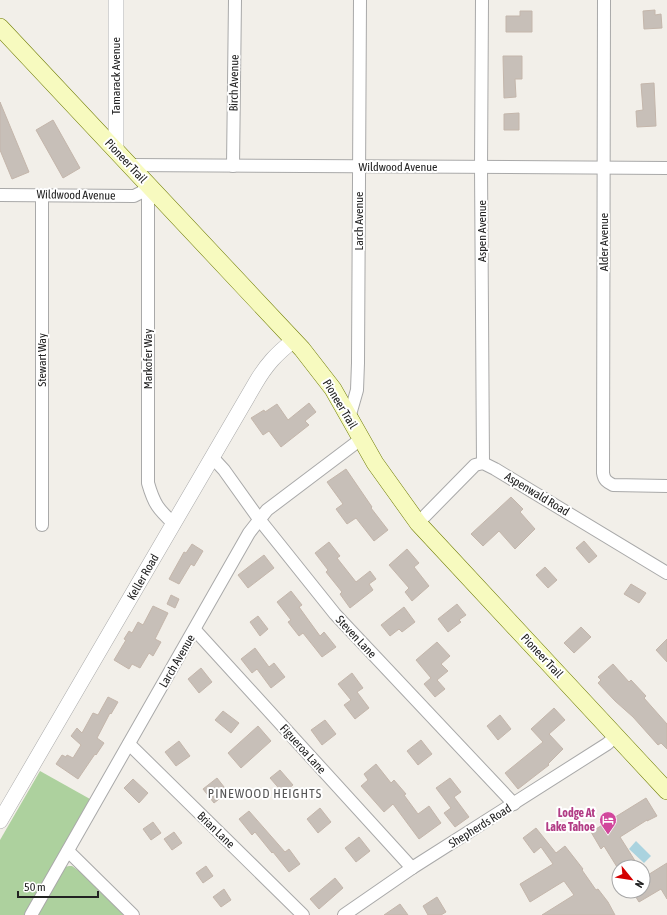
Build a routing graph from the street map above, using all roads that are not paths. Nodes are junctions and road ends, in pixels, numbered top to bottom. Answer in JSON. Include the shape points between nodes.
{"nodes":[{"id":1,"x":116,"y":0,"type":"edge"},
{"id":2,"x":235,"y":0,"type":"edge"},
{"id":3,"x":360,"y":0,"type":"edge"},
{"id":4,"x":482,"y":0,"type":"edge"},
{"id":5,"x":604,"y":0,"type":"edge"},
{"id":6,"x":0,"y":27,"type":"edge"},
{"id":7,"x":116,"y":151,"type":"junction"},
{"id":8,"x":129,"y":165,"type":"junction"},
{"id":9,"x":233,"y":166,"type":"junction"},
{"id":10,"x":359,"y":166,"type":"junction"},
{"id":11,"x":481,"y":167,"type":"junction"},
{"id":12,"x":604,"y":168,"type":"junction"},
{"id":13,"x":667,"y":168,"type":"edge"},
{"id":14,"x":148,"y":185,"type":"junction"},
{"id":15,"x":0,"y":195,"type":"edge"},
{"id":16,"x":42,"y":195,"type":"junction"},
{"id":17,"x":294,"y":340,"type":"junction"},
{"id":18,"x":349,"y":418,"type":"junction"},
{"id":19,"x":361,"y":439,"type":"junction"},
{"id":20,"x":213,"y":458,"type":"junction"},
{"id":21,"x":483,"y":463,"type":"junction"},
{"id":22,"x":667,"y":486,"type":"edge"},
{"id":23,"x":259,"y":519,"type":"junction"},
{"id":24,"x":418,"y":523,"type":"junction"},
{"id":25,"x":174,"y":524,"type":"junction"},
{"id":26,"x":42,"y":525,"type":"dead end"},
{"id":27,"x":667,"y":573,"type":"edge"},
{"id":28,"x":195,"y":630,"type":"junction"},
{"id":29,"x":616,"y":736,"type":"junction"},
{"id":30,"x":129,"y":744,"type":"junction"},
{"id":31,"x":667,"y":791,"type":"edge"},
{"id":32,"x":514,"y":804,"type":"junction"},
{"id":33,"x":0,"y":821,"type":"edge"},
{"id":34,"x":68,"y":852,"type":"junction"},
{"id":35,"x":412,"y":868,"type":"junction"},
{"id":36,"x":31,"y":915,"type":"edge"},
{"id":37,"x":133,"y":915,"type":"edge"},
{"id":38,"x":303,"y":915,"type":"edge"},
{"id":39,"x":344,"y":915,"type":"edge"}],
"edges":[{"from":1,"to":7,"type":"street","name":"Tamarack Avenue"},
{"from":2,"to":9,"type":"street","name":"Birch Avenue"},
{"from":3,"to":10,"type":"street","name":"Larch Avenue"},
{"from":4,"to":11,"type":"street","name":"Aspen Avenue"},
{"from":5,"to":12,"type":"street","name":"Alder Avenue"},
{"from":6,"to":7,"type":"main road","name":"Pioneer Trail"},
{"from":7,"to":8,"type":"main road","name":"Pioneer Trail"},
{"from":8,"to":9,"type":"street","name":"Wildwood Avenue"},
{"from":8,"to":14,"type":"main road","name":"Pioneer Trail"},
{"from":9,"to":10,"type":"street","name":"Wildwood Avenue"},
{"from":10,"to":11,"type":"street","name":"Wildwood Avenue"},
{"from":10,"to":18,"type":"street","name":"Larch Avenue","via":[[357,390]]},
{"from":11,"to":12,"type":"street","name":"Wildwood Avenue"},
{"from":11,"to":21,"type":"street","name":"Aspen Avenue"},
{"from":12,"to":13,"type":"street","name":"Wildwood Avenue"},
{"from":12,"to":22,"type":"street","name":"Alder Avenue","via":[[604,479],[619,486]]},
{"from":14,"to":16,"type":"street","name":"Wildwood Avenue","via":[[134,196]]},
{"from":14,"to":17,"type":"main road","name":"Pioneer Trail"},
{"from":14,"to":25,"type":"street","name":"Markofer Way","via":[[148,483],[153,500]]},
{"from":15,"to":16,"type":"street","name":"Wildwood Avenue"},
{"from":16,"to":26,"type":"street","name":"Stewart Way"},
{"from":17,"to":18,"type":"main road","name":"Pioneer Trail","via":[[333,389]]},
{"from":17,"to":20,"type":"street","name":"Keller Road","via":[[267,364]]},
{"from":18,"to":19,"type":"main road","name":"Pioneer Trail"},
{"from":19,"to":23,"type":"street","name":"Larch Avenue","via":[[267,510]]},
{"from":19,"to":24,"type":"main road","name":"Pioneer Trail","via":[[387,481]]},
{"from":20,"to":23,"type":"street","name":"Steven Lane"},
{"from":20,"to":25,"type":"street","name":"Keller Road"},
{"from":21,"to":24,"type":"street","via":[[475,466]]},
{"from":21,"to":27,"type":"street","name":"Aspenwald Road"},
{"from":23,"to":28,"type":"street","name":"Larch Avenue"},
{"from":23,"to":32,"type":"street","name":"Steven Lane","via":[[335,614]]},
{"from":24,"to":29,"type":"main road","name":"Pioneer Trail"},
{"from":25,"to":33,"type":"street","name":"Keller Road"},
{"from":28,"to":30,"type":"street","name":"Larch Avenue"},
{"from":28,"to":35,"type":"street","name":"Figueroa Lane"},
{"from":29,"to":31,"type":"main road","name":"Pioneer Trail"},
{"from":29,"to":32,"type":"street","name":"Shepherds Road"},
{"from":30,"to":34,"type":"street","name":"Larch Avenue"},
{"from":30,"to":38,"type":"street","name":"Brian Lane"},
{"from":32,"to":35,"type":"street","name":"Shepherds Road"},
{"from":34,"to":36,"type":"street","name":"Larch Avenue"},
{"from":34,"to":37,"type":"street"},
{"from":35,"to":39,"type":"street","name":"Shepherds Road"}]}
